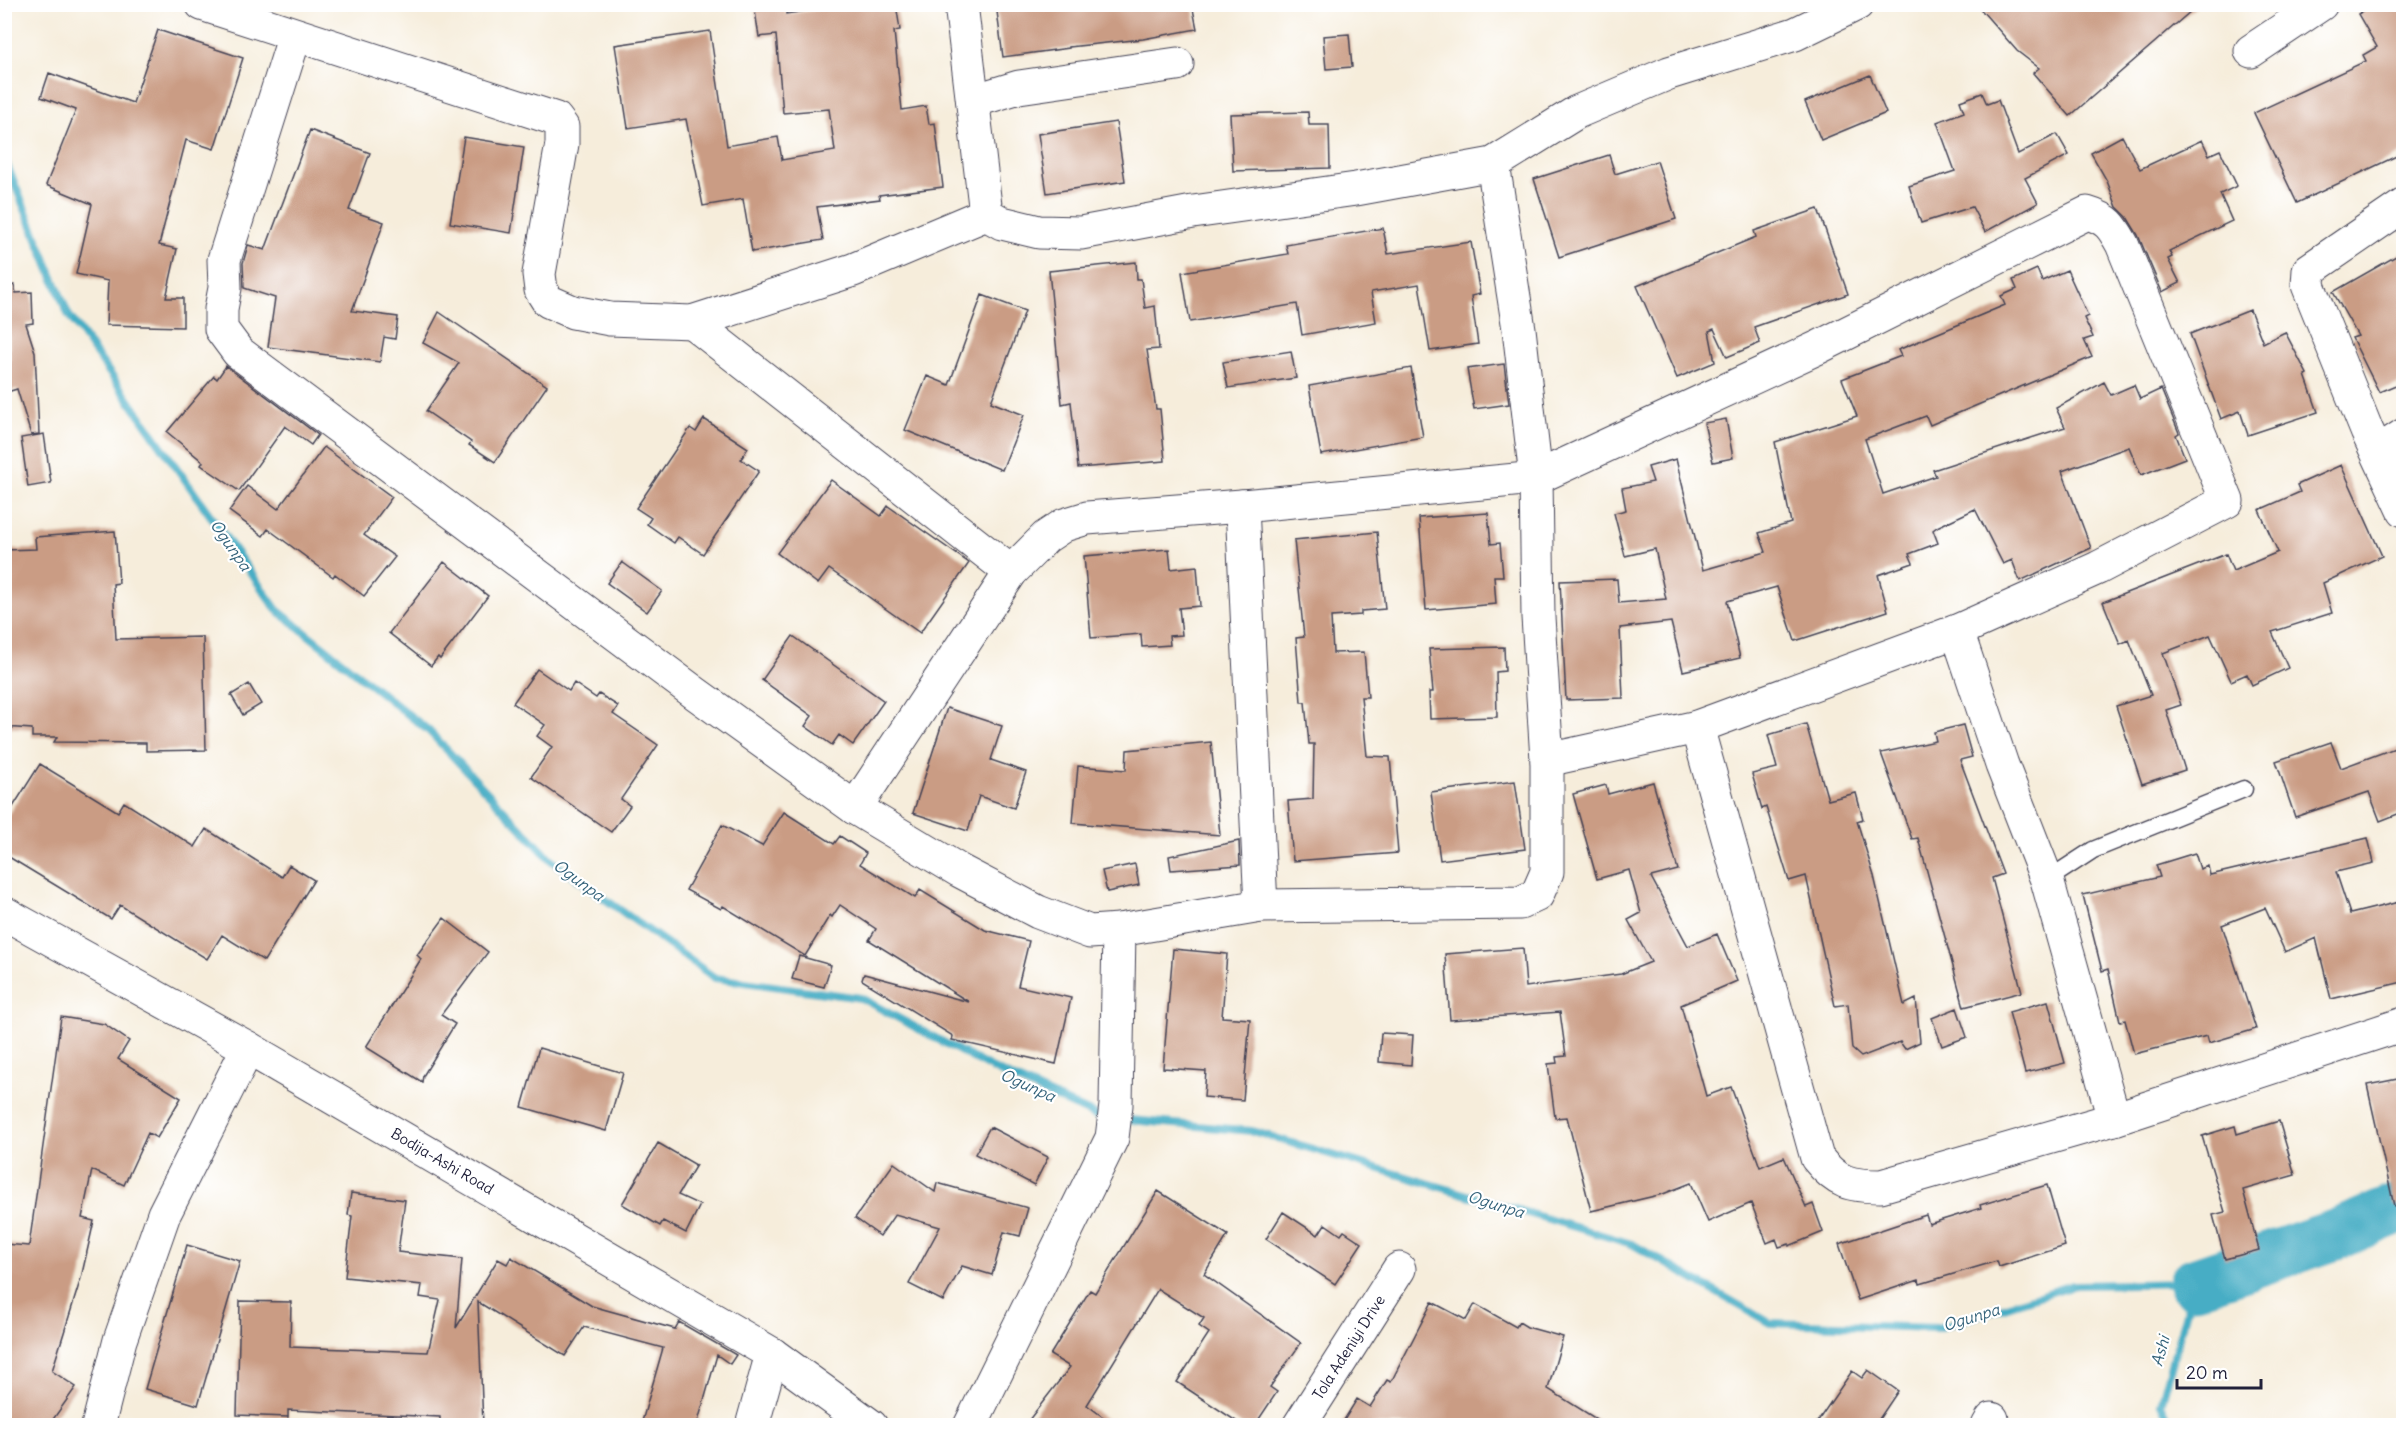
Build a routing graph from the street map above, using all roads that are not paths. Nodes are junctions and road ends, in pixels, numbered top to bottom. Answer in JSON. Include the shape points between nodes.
{"nodes":[{"id":1,"x":202,"y":4,"type":"edge"},
{"id":2,"x":961,"y":4,"type":"edge"},
{"id":3,"x":1857,"y":4,"type":"edge"},
{"id":4,"x":2322,"y":4,"type":"edge"},
{"id":5,"x":295,"y":35,"type":"junction"},
{"id":6,"x":2251,"y":51,"type":"dead end"},
{"id":7,"x":1177,"y":64,"type":"dead end"},
{"id":8,"x":973,"y":101,"type":"junction"},
{"id":9,"x":1493,"y":164,"type":"junction"},
{"id":10,"x":2403,"y":205,"type":"edge"},
{"id":11,"x":986,"y":214,"type":"junction"},
{"id":12,"x":692,"y":322,"type":"junction"},
{"id":13,"x":2391,"y":443,"type":"edge"},
{"id":14,"x":1536,"y":478,"type":"junction"},
{"id":15,"x":1242,"y":506,"type":"junction"},
{"id":16,"x":2403,"y":510,"type":"edge"},
{"id":17,"x":1011,"y":572,"type":"junction"},
{"id":18,"x":1957,"y":631,"type":"junction"},
{"id":19,"x":1697,"y":727,"type":"junction"},
{"id":20,"x":1547,"y":760,"type":"junction"},
{"id":21,"x":2244,"y":789,"type":"dead end"},
{"id":22,"x":855,"y":808,"type":"junction"},
{"id":23,"x":2047,"y":880,"type":"junction"},
{"id":24,"x":1261,"y":906,"type":"junction"},
{"id":25,"x":4,"y":913,"type":"edge"},
{"id":26,"x":1119,"y":930,"type":"junction"},
{"id":27,"x":2403,"y":1024,"type":"edge"},
{"id":28,"x":248,"y":1048,"type":"junction"},
{"id":29,"x":2114,"y":1119,"type":"junction"},
{"id":30,"x":1399,"y":1269,"type":"dead end"},
{"id":31,"x":772,"y":1354,"type":"junction"},
{"id":32,"x":98,"y":1425,"type":"edge"},
{"id":33,"x":752,"y":1425,"type":"edge"},
{"id":34,"x":871,"y":1425,"type":"edge"},
{"id":35,"x":970,"y":1425,"type":"edge"},
{"id":36,"x":1299,"y":1425,"type":"edge"}],
"edges":[{"from":1,"to":5,"type":"street"},
{"from":2,"to":8,"type":"street"},
{"from":3,"to":9,"type":"street","via":[[1795,34],[1670,73],[1577,112]]},
{"from":4,"to":6,"type":"street"},
{"from":5,"to":12,"type":"street","via":[[556,119],[562,127],[562,144],[539,274],[541,290],[548,301],[573,312],[610,319]]},
{"from":5,"to":22,"type":"street","via":[[224,260],[221,329],[227,339],[238,352],[485,537]]},
{"from":7,"to":8,"type":"street","via":[[1019,87]]},
{"from":8,"to":11,"type":"street"},
{"from":9,"to":11,"type":"street","via":[[1081,233],[1039,232],[1002,223]]},
{"from":9,"to":14,"type":"street","via":[[1519,329]]},
{"from":10,"to":13,"type":"street","via":[[2309,270],[2308,285],[2367,431]]},
{"from":11,"to":12,"type":"street","via":[[853,270]]},
{"from":12,"to":17,"type":"street"},
{"from":13,"to":16,"type":"street"},
{"from":14,"to":15,"type":"street"},
{"from":14,"to":18,"type":"street","via":[[1819,347],[2087,213],[2098,216],[2111,225],[2122,244],[2227,501],[2098,568]]},
{"from":14,"to":20,"type":"street","via":[[1538,618]]},
{"from":15,"to":17,"type":"street","via":[[1080,520],[1046,537]]},
{"from":15,"to":24,"type":"street"},
{"from":17,"to":22,"type":"street"},
{"from":18,"to":19,"type":"street"},
{"from":18,"to":23,"type":"street","via":[[2002,765]]},
{"from":19,"to":20,"type":"street"},
{"from":19,"to":29,"type":"street","via":[[1817,1158],[1827,1171],[1841,1182],[1881,1186]]},
{"from":20,"to":24,"type":"street","via":[[1546,872],[1537,895],[1520,903]]},
{"from":21,"to":23,"type":"lane","via":[[2093,850]]},
{"from":22,"to":26,"type":"street","via":[[1038,912],[1090,932]]},
{"from":23,"to":29,"type":"street"},
{"from":24,"to":26,"type":"street"},
{"from":25,"to":28,"type":"street","name":"Bodija-Ashi Road"},
{"from":26,"to":35,"type":"street","via":[[1112,1138]]},
{"from":27,"to":29,"type":"street"},
{"from":28,"to":31,"type":"street","name":"Bodija-Ashi Road"},
{"from":28,"to":32,"type":"street","via":[[164,1214],[120,1340]]},
{"from":30,"to":36,"type":"street","name":"Tola Adeniyi Drive"},
{"from":31,"to":33,"type":"street"},
{"from":31,"to":34,"type":"street","name":"Bodija-Ashi Road"}]}
